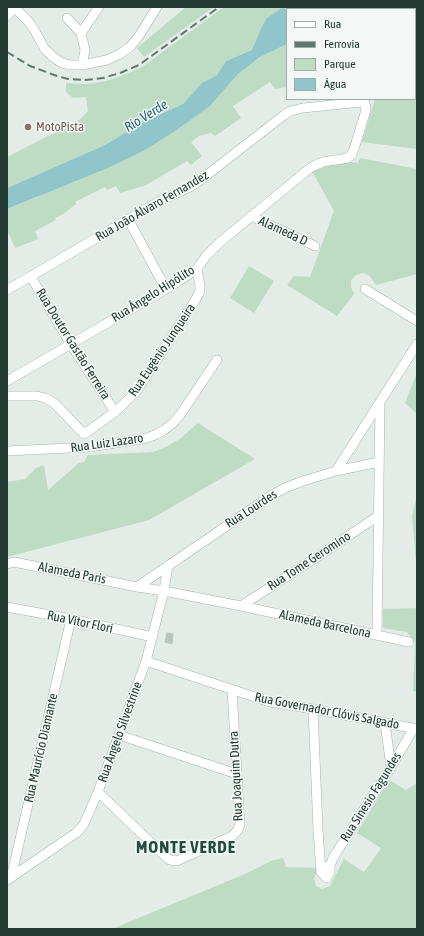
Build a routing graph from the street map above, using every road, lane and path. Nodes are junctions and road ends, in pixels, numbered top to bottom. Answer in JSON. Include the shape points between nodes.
{"nodes":[{"id":1,"x":99,"y":7,"type":"edge"},
{"id":2,"x":157,"y":7,"type":"edge"},
{"id":3,"x":15,"y":8,"type":"edge"},
{"id":4,"x":7,"y":16,"type":"edge"},
{"id":5,"x":67,"y":18,"type":"dead end"},
{"id":6,"x":81,"y":33,"type":"junction"},
{"id":7,"x":82,"y":65,"type":"junction"},
{"id":8,"x":361,"y":102,"type":"joint"},
{"id":9,"x":251,"y":216,"type":"junction"},
{"id":10,"x":128,"y":219,"type":"junction"},
{"id":11,"x":315,"y":246,"type":"dead end"},
{"id":12,"x":197,"y":269,"type":"junction"},
{"id":13,"x":31,"y":277,"type":"junction"},
{"id":14,"x":166,"y":289,"type":"junction"},
{"id":15,"x":365,"y":289,"type":"dead end"},
{"id":16,"x":7,"y":290,"type":"edge"},
{"id":17,"x":417,"y":321,"type":"edge"},
{"id":18,"x":70,"y":344,"type":"junction"},
{"id":19,"x":417,"y":344,"type":"edge"},
{"id":20,"x":217,"y":360,"type":"dead end"},
{"id":21,"x":7,"y":381,"type":"edge"},
{"id":22,"x":7,"y":396,"type":"edge"},
{"id":23,"x":380,"y":402,"type":"junction"},
{"id":24,"x":115,"y":412,"type":"junction"},
{"id":25,"x":84,"y":434,"type":"junction"},
{"id":26,"x":80,"y":448,"type":"junction"},
{"id":27,"x":7,"y":452,"type":"edge"},
{"id":28,"x":379,"y":462,"type":"junction"},
{"id":29,"x":336,"y":471,"type":"junction"},
{"id":30,"x":378,"y":516,"type":"junction"},
{"id":31,"x":7,"y":564,"type":"edge"},
{"id":32,"x":168,"y":565,"type":"junction"},
{"id":33,"x":137,"y":587,"type":"junction"},
{"id":34,"x":164,"y":591,"type":"junction"},
{"id":35,"x":241,"y":606,"type":"junction"},
{"id":36,"x":7,"y":607,"type":"edge"},
{"id":37,"x":71,"y":619,"type":"junction"},
{"id":38,"x":377,"y":635,"type":"junction"},
{"id":39,"x":153,"y":637,"type":"junction"},
{"id":40,"x":409,"y":642,"type":"dead end"},
{"id":41,"x":146,"y":661,"type":"junction"},
{"id":42,"x":232,"y":690,"type":"junction"},
{"id":43,"x":313,"y":709,"type":"junction"},
{"id":44,"x":385,"y":723,"type":"junction"},
{"id":45,"x":416,"y":729,"type":"edge"},
{"id":46,"x":119,"y":735,"type":"junction"},
{"id":47,"x":391,"y":767,"type":"junction"},
{"id":48,"x":237,"y":774,"type":"junction"},
{"id":49,"x":98,"y":792,"type":"junction"},
{"id":50,"x":9,"y":879,"type":"edge"}],
"edges":[{"from":1,"to":6,"type":"street"},
{"from":2,"to":7,"type":"street","via":[[130,47],[108,60]]},
{"from":3,"to":4,"type":"street"},
{"from":3,"to":7,"type":"street","via":[[28,21],[44,48],[53,57],[62,63]]},
{"from":5,"to":6,"type":"street"},
{"from":6,"to":7,"type":"street","via":[[84,50]]},
{"from":8,"to":9,"type":"street","name":"Rua Ângelo Hipólito","via":[[365,103],[366,110],[352,154],[348,158],[316,165]]},
{"from":8,"to":10,"type":"street","name":"Rua João Álvaro Fernandez","via":[[291,111],[198,182]]},
{"from":9,"to":11,"type":"street","name":"Alameda D"},
{"from":9,"to":12,"type":"street","name":"Rua Ângelo Hipólito","via":[[218,243]]},
{"from":10,"to":13,"type":"street","name":"Rua João Álvaro Fernandez"},
{"from":10,"to":14,"type":"street"},
{"from":12,"to":14,"type":"street","name":"Rua Ângelo Hipólito"},
{"from":12,"to":24,"type":"street","name":"Rua Eugênio Junqueira","via":[[200,291],[196,299],[136,392]]},
{"from":13,"to":16,"type":"street","name":"Rua João Álvaro Fernandez"},
{"from":13,"to":18,"type":"street","name":"Rua Doutor Gastão Ferreira"},
{"from":14,"to":18,"type":"street","name":"Rua Ângelo Hipólito"},
{"from":15,"to":17,"type":"street"},
{"from":18,"to":21,"type":"street","name":"Rua Ângelo Hipólito"},
{"from":18,"to":24,"type":"street","name":"Rua Doutor Gastão Ferreira"},
{"from":19,"to":23,"type":"street"},
{"from":20,"to":26,"type":"street","name":"Rua Luiz Lazaro","via":[[180,415],[164,430],[147,438]]},
{"from":22,"to":25,"type":"street","via":[[45,398],[54,403]]},
{"from":23,"to":28,"type":"street"},
{"from":23,"to":29,"type":"street"},
{"from":24,"to":25,"type":"street","name":"Rua Eugênio Junqueira"},
{"from":25,"to":26,"type":"street"},
{"from":26,"to":27,"type":"street","name":"Rua Luiz Lazaro"},
{"from":28,"to":29,"type":"street","name":"Rua Lourdes"},
{"from":28,"to":30,"type":"street"},
{"from":29,"to":32,"type":"street","name":"Rua Lourdes","via":[[287,486],[272,494]]},
{"from":30,"to":35,"type":"street","name":"Rua Tome Geromino"},
{"from":30,"to":38,"type":"street"},
{"from":31,"to":33,"type":"street","name":"Alameda Paris","via":[[14,562]]},
{"from":32,"to":33,"type":"street","name":"Rua Lourdes"},
{"from":32,"to":34,"type":"street","name":"Rua Ângelo Silvestrine"},
{"from":33,"to":34,"type":"street","name":"Alameda Paris"},
{"from":34,"to":35,"type":"street","name":"Alameda Barcelona"},
{"from":34,"to":39,"type":"street","name":"Rua Ângelo Silvestrine"},
{"from":35,"to":38,"type":"street","name":"Alameda Barcelona"},
{"from":36,"to":37,"type":"street","name":"Rua Vítor Flori"},
{"from":37,"to":39,"type":"street","name":"Rua Vítor Flori"},
{"from":37,"to":50,"type":"street","name":"Rua Maurício Diamante"},
{"from":38,"to":40,"type":"street","name":"Alameda Barcelona"},
{"from":39,"to":41,"type":"street","name":"Rua Ângelo Silvestrine"},
{"from":41,"to":42,"type":"street","name":"Rua Governador Clóvis Salgado"},
{"from":41,"to":46,"type":"street","name":"Rua Ângelo Silvestrine"},
{"from":42,"to":43,"type":"street","name":"Rua Governador Clóvis Salgado","via":[[270,702]]},
{"from":42,"to":48,"type":"street","name":"Rua Joaquim Dutra"},
{"from":43,"to":44,"type":"street","name":"Rua Governador Clóvis Salgado"},
{"from":43,"to":47,"type":"street","name":"Rua Sinesio Fagundes","via":[[321,872],[327,878],[333,858]]},
{"from":44,"to":45,"type":"street","name":"Rua Governador Clóvis Salgado"},
{"from":44,"to":47,"type":"street"},
{"from":45,"to":47,"type":"street","name":"Rua Sinesio Fagundes"},
{"from":46,"to":48,"type":"street"},
{"from":46,"to":49,"type":"street","name":"Rua Ângelo Silvestrine"},
{"from":48,"to":49,"type":"street","name":"Rua Joaquim Dutra","via":[[240,824],[238,830],[232,836],[177,861],[167,858]]},
{"from":49,"to":50,"type":"street","name":"Rua Ângelo Silvestrine","via":[[84,824],[76,833]]}]}
